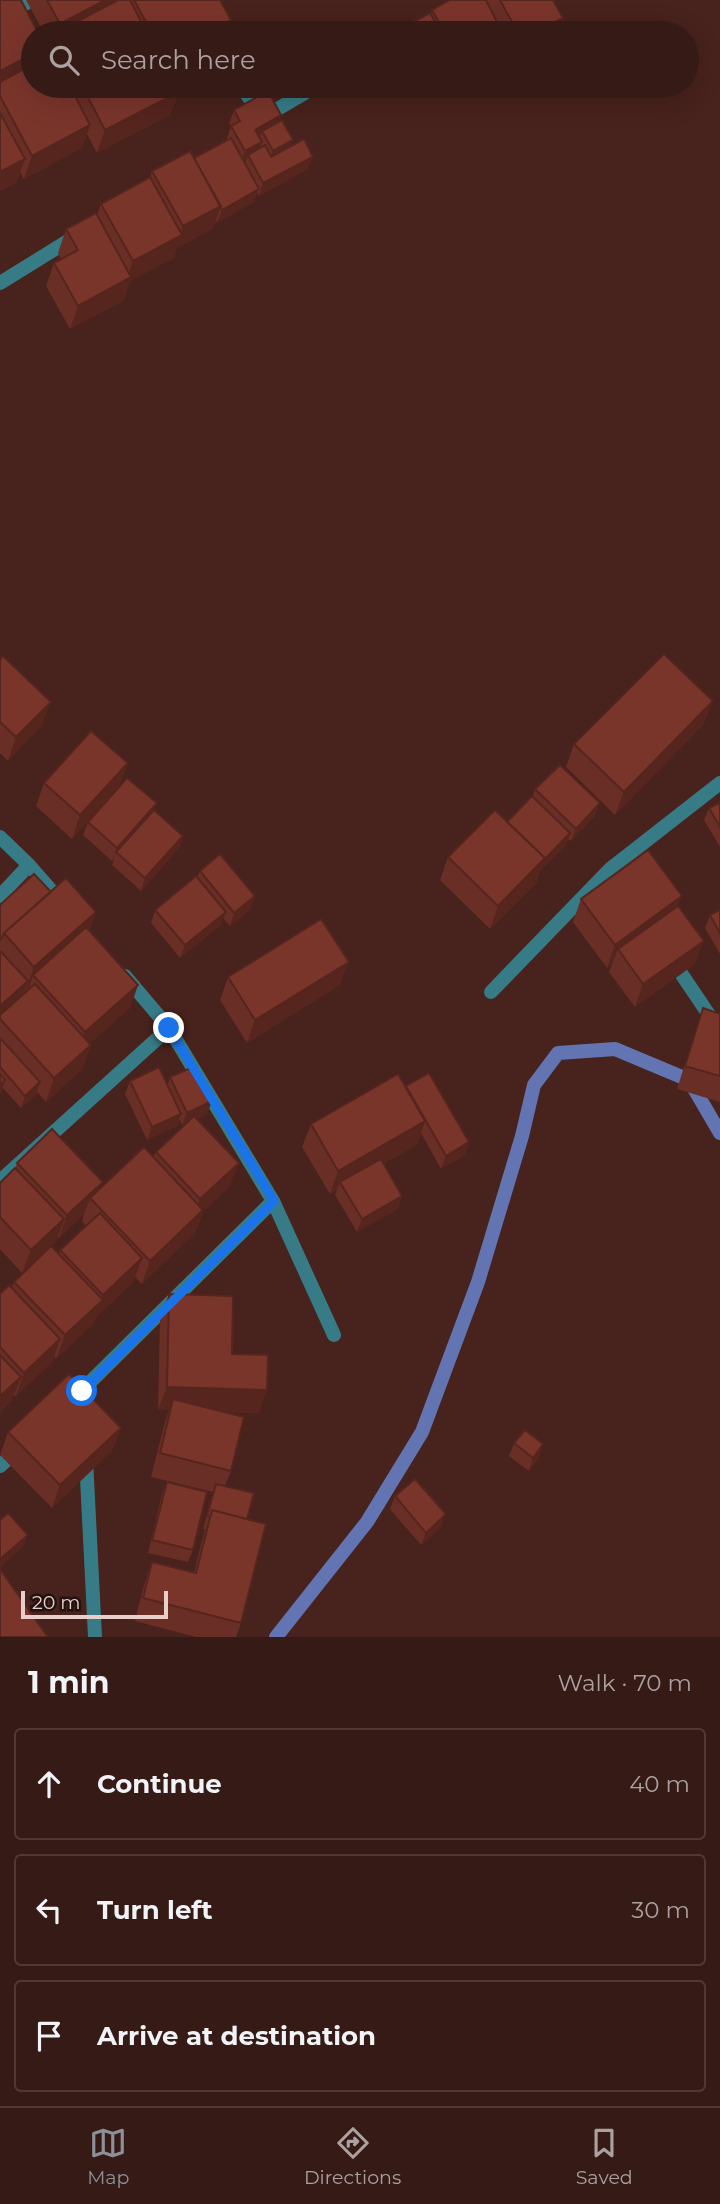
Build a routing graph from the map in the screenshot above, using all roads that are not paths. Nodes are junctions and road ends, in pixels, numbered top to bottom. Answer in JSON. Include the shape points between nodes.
{"nodes":[{"id":1,"x":31,"y":0,"type":"edge"},
{"id":2,"x":0,"y":19,"type":"edge"},
{"id":3,"x":246,"y":98,"type":"edge"},
{"id":4,"x":296,"y":98,"type":"edge"},
{"id":5,"x":91,"y":226,"type":"edge"},
{"id":6,"x":0,"y":284,"type":"edge"},
{"id":7,"x":720,"y":783,"type":"edge"},
{"id":8,"x":0,"y":837,"type":"edge"},
{"id":9,"x":29,"y":864,"type":"junction"},
{"id":10,"x":0,"y":896,"type":"edge"},
{"id":11,"x":73,"y":916,"type":"edge"},
{"id":12,"x":661,"y":945,"type":"edge"},
{"id":13,"x":117,"y":967,"type":"edge"},
{"id":14,"x":491,"y":992,"type":"dead end"},
{"id":15,"x":169,"y":1028,"type":"junction"},
{"id":16,"x":720,"y":1031,"type":"edge"},
{"id":17,"x":0,"y":1181,"type":"edge"},
{"id":18,"x":274,"y":1201,"type":"junction"},
{"id":19,"x":334,"y":1335,"type":"dead end"},
{"id":20,"x":61,"y":1410,"type":"edge"},
{"id":21,"x":31,"y":1438,"type":"edge"},
{"id":22,"x":85,"y":1446,"type":"edge"},
{"id":23,"x":0,"y":1466,"type":"edge"},
{"id":24,"x":95,"y":1637,"type":"edge"}],
"edges":[{"from":1,"to":2,"type":"street"},
{"from":3,"to":4,"type":"street","via":[[257,121]]},
{"from":5,"to":6,"type":"street"},
{"from":7,"to":14,"type":"street","via":[[613,875]]},
{"from":8,"to":9,"type":"street"},
{"from":9,"to":10,"type":"street"},
{"from":9,"to":11,"type":"street"},
{"from":12,"to":16,"type":"street"},
{"from":13,"to":15,"type":"street"},
{"from":15,"to":17,"type":"street"},
{"from":15,"to":18,"type":"street"},
{"from":18,"to":19,"type":"street"},
{"from":18,"to":20,"type":"street","via":[[82,1398]]},
{"from":21,"to":23,"type":"street"},
{"from":22,"to":24,"type":"street"}]}
